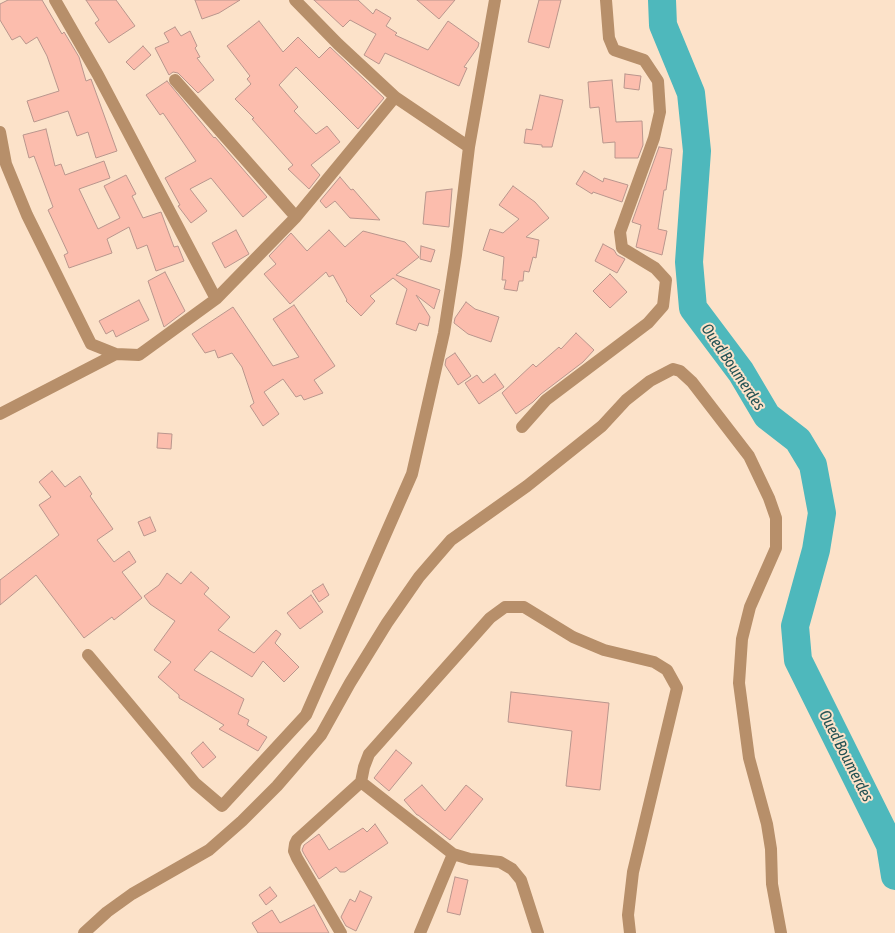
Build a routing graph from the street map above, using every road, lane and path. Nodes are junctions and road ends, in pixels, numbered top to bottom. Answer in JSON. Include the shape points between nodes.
{"nodes":[{"id":1,"x":55,"y":0,"type":"edge"},
{"id":2,"x":295,"y":0,"type":"edge"},
{"id":3,"x":494,"y":0,"type":"edge"},
{"id":4,"x":606,"y":0,"type":"edge"},
{"id":5,"x":175,"y":80,"type":"dead end"},
{"id":6,"x":395,"y":97,"type":"junction"},
{"id":7,"x":0,"y":132,"type":"edge"},
{"id":8,"x":469,"y":147,"type":"junction"},
{"id":9,"x":296,"y":217,"type":"junction"},
{"id":10,"x":216,"y":299,"type":"junction"},
{"id":11,"x":116,"y":354,"type":"junction"},
{"id":12,"x":0,"y":414,"type":"edge"},
{"id":13,"x":522,"y":427,"type":"dead end"},
{"id":14,"x":88,"y":655,"type":"dead end"},
{"id":15,"x":361,"y":782,"type":"junction"},
{"id":16,"x":453,"y":854,"type":"junction"},
{"id":17,"x":84,"y":933,"type":"edge"},
{"id":18,"x":341,"y":933,"type":"edge"},
{"id":19,"x":420,"y":933,"type":"edge"},
{"id":20,"x":538,"y":933,"type":"edge"},
{"id":21,"x":630,"y":933,"type":"edge"},
{"id":22,"x":781,"y":933,"type":"edge"}],
"edges":[{"from":1,"to":10,"type":"street"},
{"from":2,"to":6,"type":"street"},
{"from":3,"to":8,"type":"street"},
{"from":4,"to":13,"type":"street","via":[[609,38],[614,50],[644,60],[658,81],[660,112],[654,138],[620,232],[622,248],[655,268],[666,280],[663,306],[648,323],[546,400]]},
{"from":5,"to":9,"type":"street"},
{"from":6,"to":8,"type":"street"},
{"from":6,"to":9,"type":"street"},
{"from":7,"to":11,"type":"street","via":[[6,164],[28,215],[92,344]]},
{"from":8,"to":14,"type":"street","via":[[444,333],[412,474],[306,716],[222,806],[195,783]]},
{"from":9,"to":10,"type":"street"},
{"from":10,"to":11,"type":"street","via":[[139,356]]},
{"from":11,"to":12,"type":"street"},
{"from":15,"to":16,"type":"street"},
{"from":15,"to":18,"type":"street","via":[[297,840],[294,851]]},
{"from":15,"to":21,"type":"street","via":[[370,754],[490,618],[505,607],[524,607],[573,637],[604,650],[654,662],[667,670],[677,688],[633,872],[628,915]]},
{"from":16,"to":19,"type":"street"},
{"from":16,"to":20,"type":"street","via":[[500,862],[512,869],[522,880]]},
{"from":17,"to":22,"type":"street","via":[[132,894],[209,850],[277,786],[321,735],[387,623],[418,577],[451,540],[527,486],[602,426],[626,400],[650,381],[673,369],[692,382],[749,456],[776,518],[776,548],[750,607],[742,639],[739,683],[748,758],[769,832],[772,884]]}]}
